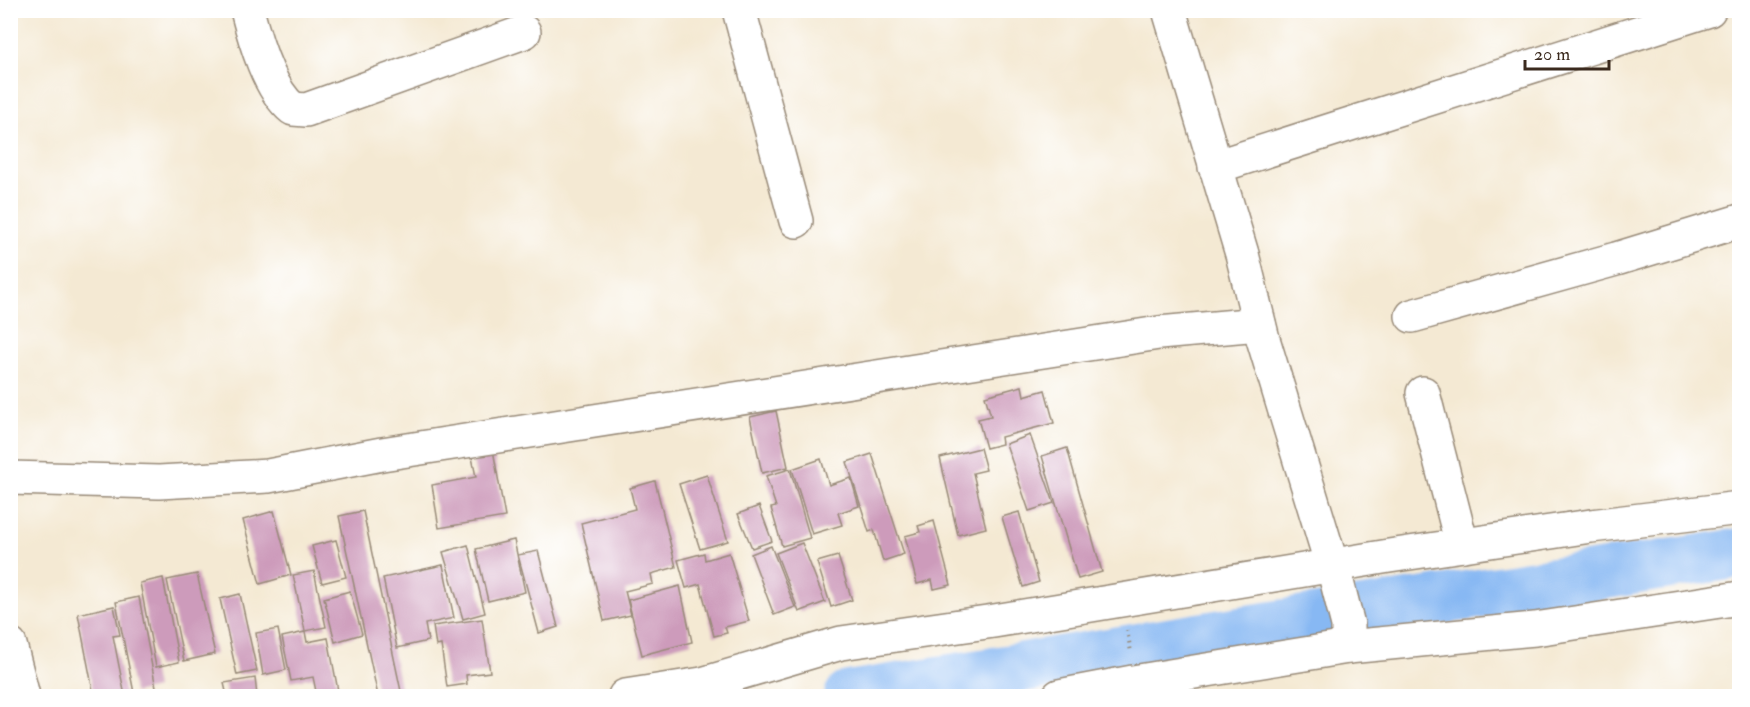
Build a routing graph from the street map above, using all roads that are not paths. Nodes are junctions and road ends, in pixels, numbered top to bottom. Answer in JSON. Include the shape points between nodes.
{"nodes":[{"id":1,"x":247,"y":10,"type":"edge"},
{"id":2,"x":739,"y":10,"type":"edge"},
{"id":3,"x":1169,"y":10,"type":"edge"},
{"id":4,"x":1709,"y":10,"type":"edge"},
{"id":5,"x":524,"y":32,"type":"dead end"},
{"id":6,"x":1215,"y":167,"type":"junction"},
{"id":7,"x":796,"y":221,"type":"dead end"},
{"id":8,"x":1740,"y":221,"type":"edge"},
{"id":9,"x":1412,"y":316,"type":"dead end"},
{"id":10,"x":1263,"y":338,"type":"junction"},
{"id":11,"x":1423,"y":393,"type":"dead end"},
{"id":12,"x":10,"y":478,"type":"edge"},
{"id":13,"x":1740,"y":508,"type":"edge"},
{"id":14,"x":1462,"y":545,"type":"junction"},
{"id":15,"x":1335,"y":573,"type":"junction"},
{"id":16,"x":1740,"y":598,"type":"edge"},
{"id":17,"x":1348,"y":636,"type":"junction"},
{"id":18,"x":10,"y":645,"type":"edge"},
{"id":19,"x":23,"y":696,"type":"edge"},
{"id":20,"x":625,"y":696,"type":"edge"},
{"id":21,"x":1059,"y":696,"type":"edge"}],
"edges":[{"from":1,"to":5,"type":"street","via":[[278,93],[293,109],[306,110]]},
{"from":2,"to":7,"type":"street"},
{"from":3,"to":6,"type":"street"},
{"from":4,"to":6,"type":"street"},
{"from":6,"to":10,"type":"street"},
{"from":8,"to":9,"type":"street"},
{"from":10,"to":12,"type":"street","via":[[1159,333],[382,454],[268,476],[159,482]]},
{"from":10,"to":15,"type":"street"},
{"from":11,"to":14,"type":"street"},
{"from":13,"to":14,"type":"street"},
{"from":14,"to":15,"type":"street"},
{"from":15,"to":17,"type":"street"},
{"from":15,"to":20,"type":"street","via":[[841,643],[702,684]]},
{"from":16,"to":17,"type":"street","via":[[1535,629]]},
{"from":17,"to":21,"type":"street"},
{"from":18,"to":19,"type":"street"}]}
